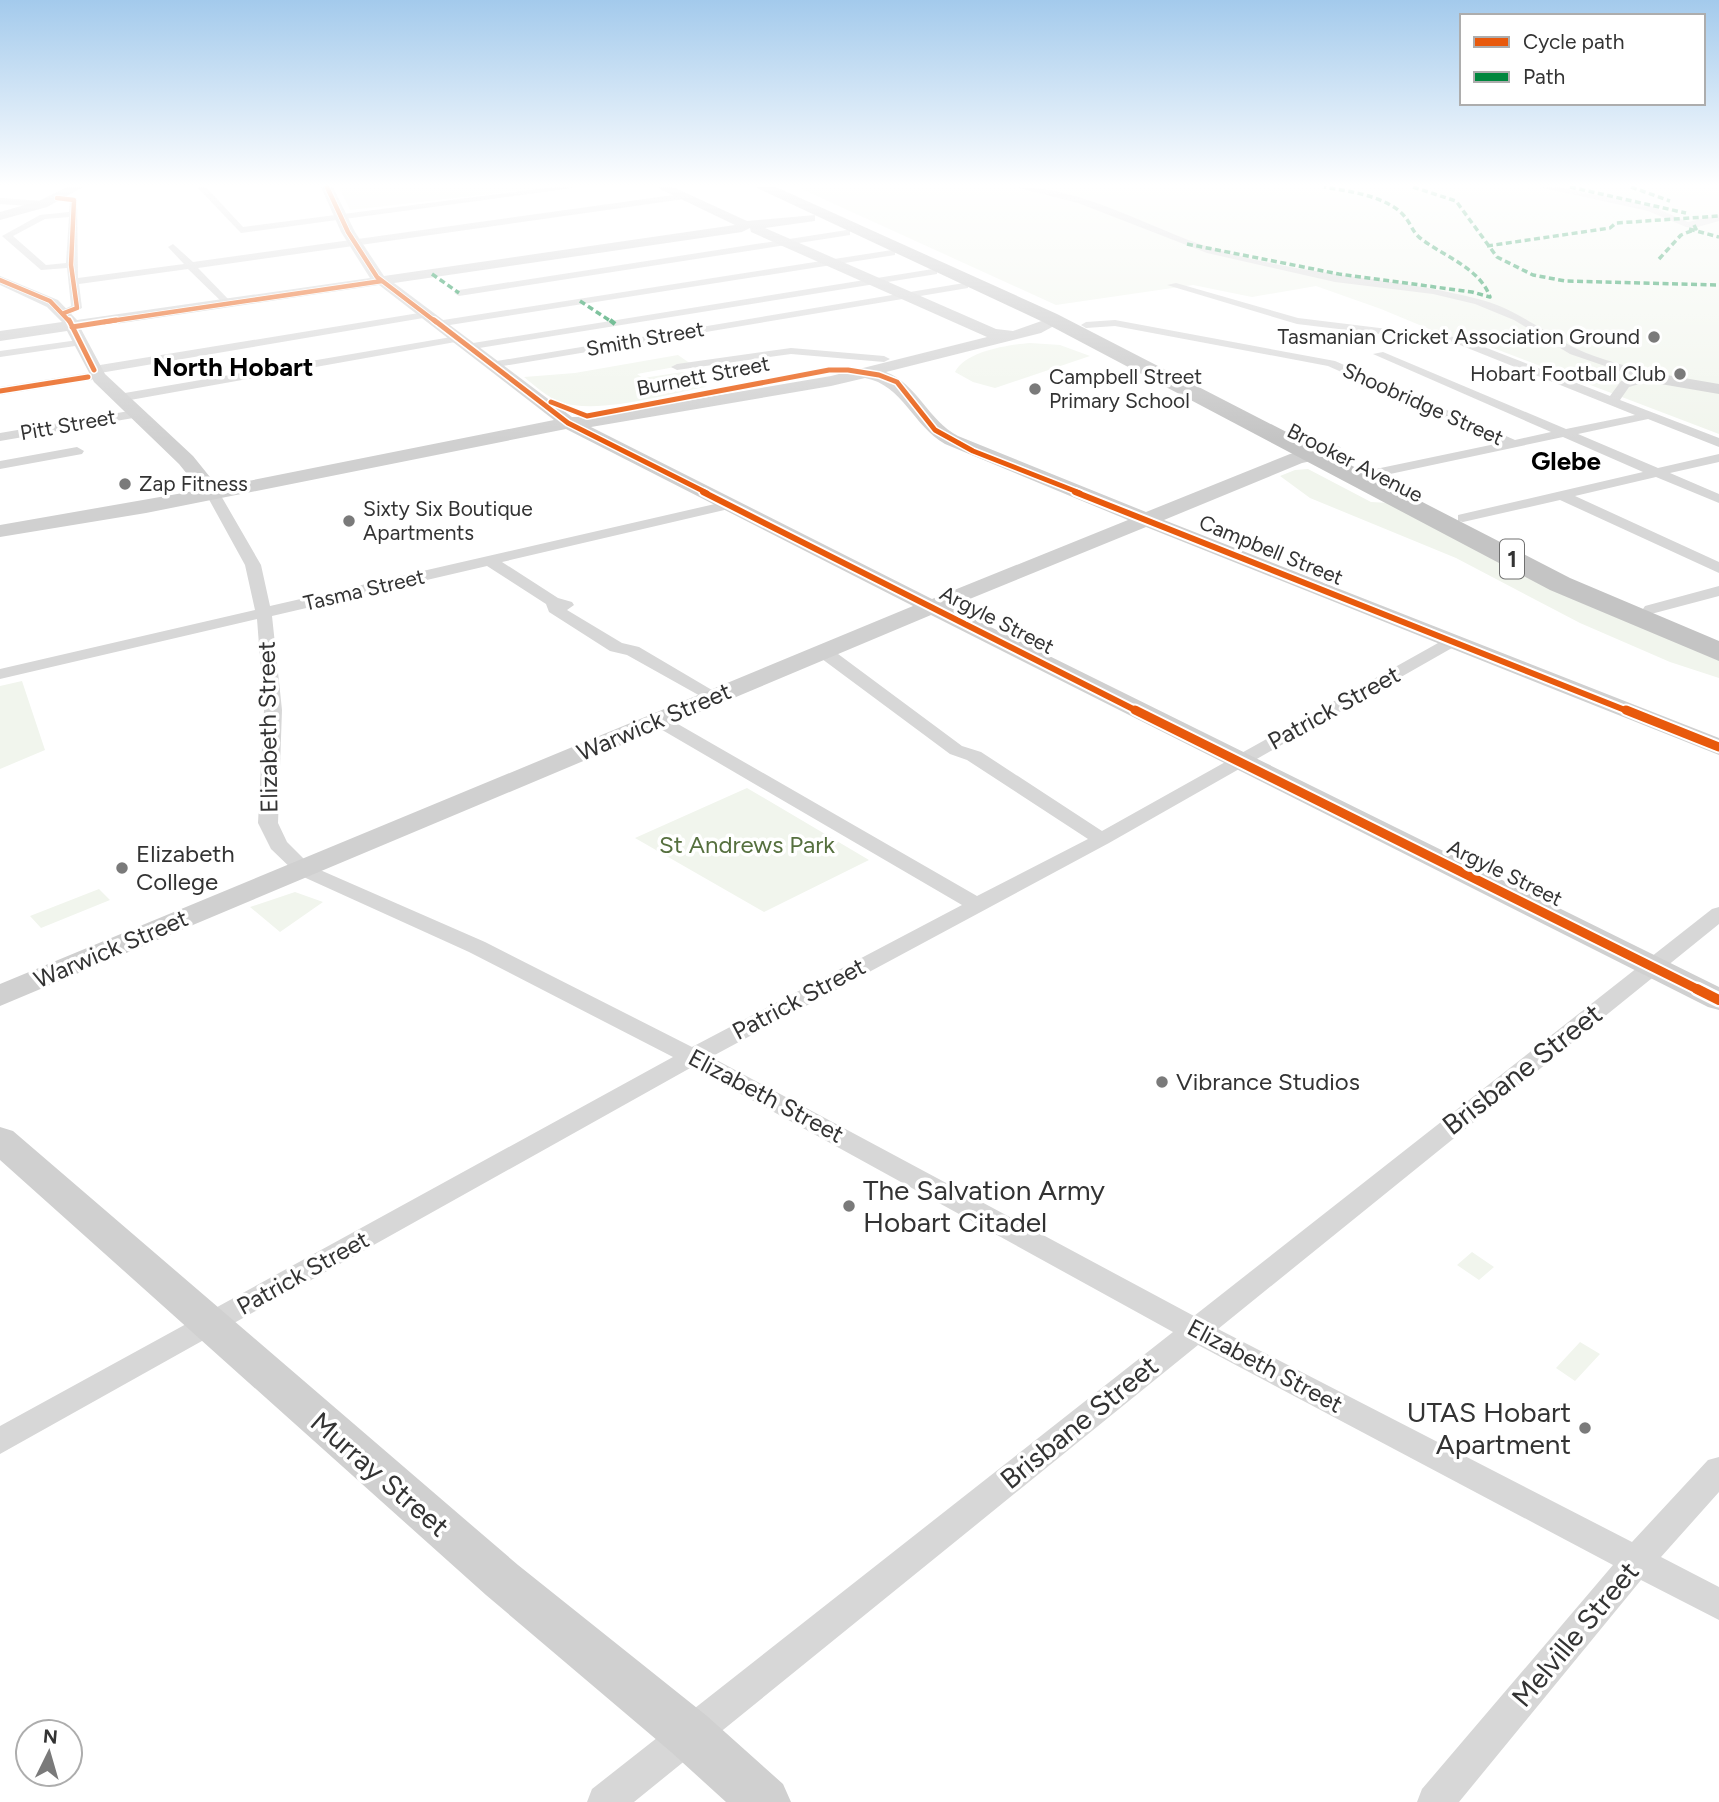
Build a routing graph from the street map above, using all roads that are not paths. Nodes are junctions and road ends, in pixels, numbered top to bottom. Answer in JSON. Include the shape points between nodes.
{"nodes":[{"id":1,"x":72,"y":271,"type":"edge"},
{"id":2,"x":153,"y":271,"type":"edge"},
{"id":3,"x":196,"y":271,"type":"edge"},
{"id":4,"x":375,"y":271,"type":"edge"},
{"id":5,"x":450,"y":271,"type":"edge"},
{"id":6,"x":602,"y":271,"type":"edge"},
{"id":7,"x":679,"y":271,"type":"edge"},
{"id":8,"x":771,"y":271,"type":"edge"},
{"id":9,"x":850,"y":271,"type":"edge"},
{"id":10,"x":921,"y":271,"type":"edge"},
{"id":11,"x":970,"y":271,"type":"edge"},
{"id":12,"x":1300,"y":271,"type":"edge"},
{"id":13,"x":933,"y":272,"type":"dead end"},
{"id":14,"x":0,"y":280,"type":"edge"},
{"id":15,"x":382,"y":281,"type":"junction"},
{"id":16,"x":872,"y":281,"type":"junction"},
{"id":17,"x":73,"y":282,"type":"junction"},
{"id":18,"x":701,"y":282,"type":"junction"},
{"id":19,"x":994,"y":282,"type":"junction"},
{"id":20,"x":1172,"y":285,"type":"dead end"},
{"id":21,"x":964,"y":286,"type":"dead end"},
{"id":22,"x":460,"y":293,"type":"dead end"},
{"id":23,"x":906,"y":296,"type":"junction"},
{"id":24,"x":227,"y":304,"type":"junction"},
{"id":25,"x":431,"y":319,"type":"junction"},
{"id":26,"x":68,"y":320,"type":"junction"},
{"id":27,"x":1019,"y":329,"type":"junction"},
{"id":28,"x":1082,"y":330,"type":"junction"},
{"id":29,"x":0,"y":336,"type":"edge"},
{"id":30,"x":462,"y":343,"type":"junction"},
{"id":31,"x":78,"y":344,"type":"junction"},
{"id":32,"x":960,"y":348,"type":"junction"},
{"id":33,"x":1136,"y":352,"type":"junction"},
{"id":34,"x":0,"y":354,"type":"edge"},
{"id":35,"x":1379,"y":354,"type":"dead end"},
{"id":36,"x":841,"y":364,"type":"junction"},
{"id":37,"x":491,"y":365,"type":"junction"},
{"id":38,"x":677,"y":367,"type":"dead end"},
{"id":39,"x":868,"y":372,"type":"junction"},
{"id":40,"x":95,"y":374,"type":"junction"},
{"id":41,"x":1649,"y":377,"type":"junction"},
{"id":42,"x":897,"y":382,"type":"junction"},
{"id":43,"x":1719,"y":389,"type":"edge"},
{"id":44,"x":0,"y":391,"type":"edge"},
{"id":45,"x":119,"y":398,"type":"junction"},
{"id":46,"x":1613,"y":399,"type":"junction"},
{"id":47,"x":135,"y":414,"type":"junction"},
{"id":48,"x":1651,"y":415,"type":"junction"},
{"id":49,"x":577,"y":420,"type":"junction"},
{"id":50,"x":1565,"y":433,"type":"junction"},
{"id":51,"x":0,"y":437,"type":"edge"},
{"id":52,"x":1719,"y":443,"type":"edge"},
{"id":53,"x":1513,"y":444,"type":"junction"},
{"id":54,"x":77,"y":452,"type":"dead end"},
{"id":55,"x":1322,"y":454,"type":"junction"},
{"id":56,"x":1719,"y":458,"type":"edge"},
{"id":57,"x":4,"y":464,"type":"edge"},
{"id":58,"x":1655,"y":472,"type":"junction"},
{"id":59,"x":1376,"y":473,"type":"junction"},
{"id":60,"x":213,"y":494,"type":"junction"},
{"id":61,"x":1561,"y":495,"type":"junction"},
{"id":62,"x":1719,"y":499,"type":"edge"},
{"id":63,"x":728,"y":505,"type":"junction"},
{"id":64,"x":146,"y":507,"type":"junction"},
{"id":65,"x":1463,"y":518,"type":"junction"},
{"id":66,"x":1147,"y":519,"type":"junction"},
{"id":67,"x":0,"y":531,"type":"edge"},
{"id":68,"x":0,"y":539,"type":"edge"},
{"id":69,"x":490,"y":561,"type":"junction"},
{"id":70,"x":1719,"y":568,"type":"edge"},
{"id":71,"x":1719,"y":592,"type":"edge"},
{"id":72,"x":933,"y":607,"type":"junction"},
{"id":73,"x":1651,"y":609,"type":"junction"},
{"id":74,"x":265,"y":612,"type":"junction"},
{"id":75,"x":1719,"y":637,"type":"edge"},
{"id":76,"x":1454,"y":641,"type":"junction"},
{"id":77,"x":829,"y":649,"type":"junction"},
{"id":78,"x":1719,"y":652,"type":"edge"},
{"id":79,"x":0,"y":674,"type":"edge"},
{"id":80,"x":711,"y":697,"type":"junction"},
{"id":81,"x":658,"y":720,"type":"junction"},
{"id":82,"x":1719,"y":747,"type":"edge"},
{"id":83,"x":1239,"y":762,"type":"junction"},
{"id":84,"x":1102,"y":839,"type":"junction"},
{"id":85,"x":304,"y":870,"type":"junction"},
{"id":86,"x":977,"y":905,"type":"junction"},
{"id":87,"x":1719,"y":913,"type":"edge"},
{"id":88,"x":1652,"y":966,"type":"junction"},
{"id":89,"x":0,"y":996,"type":"edge"},
{"id":90,"x":1719,"y":1000,"type":"edge"},
{"id":91,"x":692,"y":1056,"type":"junction"},
{"id":92,"x":0,"y":1140,"type":"edge"},
{"id":93,"x":211,"y":1324,"type":"junction"},
{"id":94,"x":1195,"y":1330,"type":"junction"},
{"id":95,"x":0,"y":1441,"type":"edge"},
{"id":96,"x":1719,"y":1470,"type":"edge"},
{"id":97,"x":1637,"y":1560,"type":"junction"},
{"id":98,"x":1719,"y":1604,"type":"edge"},
{"id":99,"x":689,"y":1734,"type":"junction"},
{"id":100,"x":605,"y":1802,"type":"edge"},
{"id":101,"x":765,"y":1802,"type":"edge"},
{"id":102,"x":1435,"y":1802,"type":"edge"}],
"edges":[{"from":1,"to":17,"type":"street"},
{"from":2,"to":17,"type":"street"},
{"from":3,"to":24,"type":"street"},
{"from":4,"to":15,"type":"main road","name":"Argyle Street"},
{"from":5,"to":15,"type":"main road"},
{"from":6,"to":22,"type":"street"},
{"from":7,"to":18,"type":"street"},
{"from":8,"to":18,"type":"street"},
{"from":9,"to":16,"type":"main road"},
{"from":10,"to":27,"type":"highway","number":"1"},
{"from":11,"to":19,"type":"highway","number":"1"},
{"from":12,"to":41,"type":"street","via":[[1479,302],[1518,318],[1574,352]]},
{"from":13,"to":16,"type":"street"},
{"from":14,"to":26,"type":"main road","via":[[56,306]]},
{"from":15,"to":24,"type":"main road"},
{"from":15,"to":25,"type":"main road","name":"Argyle Street"},
{"from":16,"to":23,"type":"main road"},
{"from":16,"to":30,"type":"street"},
{"from":17,"to":26,"type":"street","via":[[77,308]]},
{"from":18,"to":25,"type":"street"},
{"from":19,"to":27,"type":"highway","via":[[1056,318]]},
{"from":19,"to":28,"type":"highway","name":"Brooker Avenue","number":"1"},
{"from":20,"to":46,"type":"street","via":[[1297,321],[1450,338]]},
{"from":21,"to":23,"type":"street","name":"Smith Street"},
{"from":23,"to":27,"type":"main road","via":[[975,326]]},
{"from":23,"to":37,"type":"street","name":"Smith Street"},
{"from":24,"to":26,"type":"main road"},
{"from":25,"to":30,"type":"main road","name":"Argyle Street"},
{"from":25,"to":40,"type":"street"},
{"from":26,"to":29,"type":"main road"},
{"from":26,"to":31,"type":"main road","name":"Elizabeth Street"},
{"from":27,"to":28,"type":"highway","name":"Brooker Avenue","number":"1"},
{"from":27,"to":32,"type":"main road","name":"Burnett Street"},
{"from":27,"to":33,"type":"highway","via":[[1072,324]]},
{"from":27,"to":36,"type":"main road","name":"Burnett Street"},
{"from":28,"to":33,"type":"highway","name":"Brooker Avenue","number":"1"},
{"from":28,"to":53,"type":"street","name":"Shoobridge Street","via":[[1115,323],[1331,363]]},
{"from":28,"to":55,"type":"highway","name":"Brooker Avenue","number":"1"},
{"from":30,"to":37,"type":"main road","name":"Argyle Street"},
{"from":30,"to":45,"type":"street"},
{"from":31,"to":34,"type":"street"},
{"from":31,"to":40,"type":"main road","name":"Elizabeth Street"},
{"from":32,"to":39,"type":"main road","name":"Burnett Street"},
{"from":32,"to":42,"type":"main road"},
{"from":33,"to":55,"type":"highway","name":"Brooker Avenue","number":"1"},
{"from":35,"to":50,"type":"street"},
{"from":36,"to":38,"type":"street","via":[[791,351]]},
{"from":36,"to":39,"type":"main road"},
{"from":36,"to":49,"type":"main road","name":"Burnett Street"},
{"from":37,"to":49,"type":"main road","name":"Argyle Street","via":[[520,388]]},
{"from":39,"to":42,"type":"main road"},
{"from":39,"to":49,"type":"main road","name":"Burnett Street","via":[[696,405]]},
{"from":40,"to":44,"type":"street"},
{"from":40,"to":45,"type":"main road","name":"Elizabeth Street"},
{"from":41,"to":43,"type":"main road"},
{"from":41,"to":46,"type":"street","via":[[1625,384]]},
{"from":42,"to":66,"type":"main road","name":"Campbell Street","via":[[922,417],[944,437]]},
{"from":45,"to":47,"type":"main road","name":"Elizabeth Street"},
{"from":46,"to":48,"type":"street"},
{"from":47,"to":51,"type":"street","name":"Pitt Street"},
{"from":47,"to":60,"type":"main road","name":"Elizabeth Street","via":[[186,460]]},
{"from":48,"to":50,"type":"street"},
{"from":48,"to":52,"type":"street"},
{"from":49,"to":60,"type":"main road","name":"Burnett Street"},
{"from":49,"to":63,"type":"main road","name":"Argyle Street"},
{"from":50,"to":53,"type":"street"},
{"from":50,"to":58,"type":"street"},
{"from":53,"to":59,"type":"street"},
{"from":54,"to":57,"type":"street"},
{"from":55,"to":59,"type":"highway","name":"Brooker Avenue","number":"1"},
{"from":55,"to":66,"type":"main road","name":"Warwick Street","via":[[1297,458]]},
{"from":55,"to":78,"type":"highway","name":"Brooker Avenue","number":"1","via":[[1560,584]]},
{"from":56,"to":58,"type":"street"},
{"from":58,"to":61,"type":"street"},
{"from":58,"to":62,"type":"street"},
{"from":59,"to":65,"type":"highway","name":"Brooker Avenue","number":"1"},
{"from":60,"to":64,"type":"main road","name":"Burnett Street"},
{"from":60,"to":74,"type":"street","name":"Elizabeth Street","via":[[253,565]]},
{"from":61,"to":65,"type":"street"},
{"from":61,"to":70,"type":"street"},
{"from":63,"to":69,"type":"street","name":"Tasma Street"},
{"from":63,"to":72,"type":"main road","name":"Argyle Street"},
{"from":64,"to":67,"type":"main road","name":"Burnett Street"},
{"from":64,"to":68,"type":"main road","name":"Burnett Street"},
{"from":65,"to":73,"type":"highway","name":"Brooker Avenue","number":"1"},
{"from":66,"to":72,"type":"main road","name":"Warwick Street"},
{"from":66,"to":76,"type":"main road","name":"Campbell Street"},
{"from":69,"to":74,"type":"street","name":"Tasma Street"},
{"from":69,"to":80,"type":"street","via":[[616,647],[633,650]]},
{"from":71,"to":73,"type":"street"},
{"from":72,"to":77,"type":"main road","name":"Warwick Street"},
{"from":72,"to":83,"type":"main road","name":"Argyle Street"},
{"from":73,"to":75,"type":"highway","name":"Brooker Avenue","number":"1"},
{"from":74,"to":79,"type":"street","name":"Tasma Street"},
{"from":74,"to":85,"type":"street","name":"Elizabeth Street","via":[[273,710],[268,823],[278,845]]},
{"from":76,"to":82,"type":"main road","name":"Campbell Street"},
{"from":76,"to":83,"type":"street","name":"Patrick Street"},
{"from":77,"to":80,"type":"main road","name":"Warwick Street"},
{"from":77,"to":84,"type":"street","via":[[956,750]]},
{"from":80,"to":81,"type":"main road","name":"Warwick Street"},
{"from":81,"to":85,"type":"main road","name":"Warwick Street"},
{"from":81,"to":86,"type":"street"},
{"from":83,"to":84,"type":"street","name":"Patrick Street"},
{"from":83,"to":88,"type":"main road","name":"Argyle Street"},
{"from":84,"to":86,"type":"street","name":"Patrick Street"},
{"from":85,"to":89,"type":"main road","name":"Warwick Street"},
{"from":85,"to":91,"type":"street","name":"Elizabeth Street","via":[[477,947]]},
{"from":86,"to":91,"type":"street","name":"Patrick Street"},
{"from":87,"to":88,"type":"street","name":"Brisbane Street"},
{"from":88,"to":90,"type":"main road","name":"Argyle Street"},
{"from":88,"to":94,"type":"street","name":"Brisbane Street"},
{"from":91,"to":93,"type":"street","name":"Patrick Street"},
{"from":91,"to":94,"type":"street","name":"Elizabeth Street"},
{"from":92,"to":93,"type":"main road","name":"Murray Street"},
{"from":93,"to":95,"type":"street","name":"Patrick Street"},
{"from":93,"to":99,"type":"main road","name":"Murray Street","via":[[502,1580]]},
{"from":94,"to":97,"type":"street","name":"Elizabeth Street"},
{"from":94,"to":99,"type":"street","name":"Brisbane Street"},
{"from":96,"to":97,"type":"street","name":"Melville Street"},
{"from":97,"to":98,"type":"street","name":"Elizabeth Street"},
{"from":97,"to":102,"type":"street","name":"Melville Street"},
{"from":99,"to":100,"type":"street","name":"Brisbane Street"},
{"from":99,"to":101,"type":"main road","name":"Murray Street"}]}
